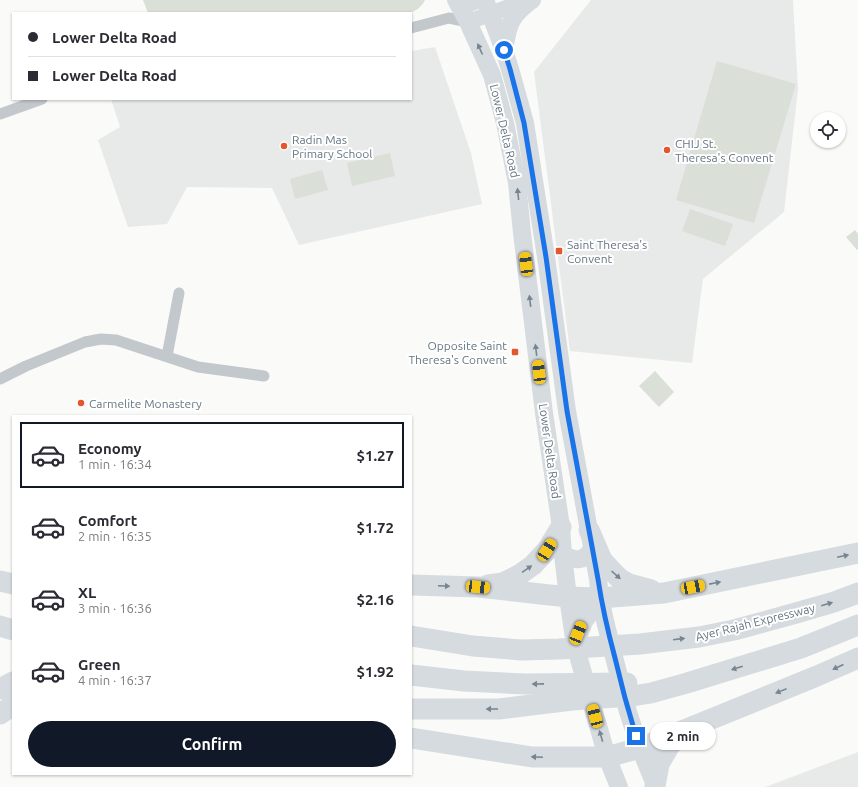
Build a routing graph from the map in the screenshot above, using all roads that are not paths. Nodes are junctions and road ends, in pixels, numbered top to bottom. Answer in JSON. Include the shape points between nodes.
{"nodes":[{"id":1,"x":479,"y":0,"type":"edge"},
{"id":2,"x":528,"y":0,"type":"edge"},
{"id":3,"x":532,"y":0,"type":"edge"},
{"id":4,"x":488,"y":7,"type":"edge"},
{"id":5,"x":459,"y":12,"type":"edge"},
{"id":6,"x":412,"y":28,"type":"edge"},
{"id":7,"x":504,"y":50,"type":"junction"},
{"id":8,"x":39,"y":100,"type":"edge"},
{"id":9,"x":0,"y":114,"type":"edge"},
{"id":10,"x":179,"y":293,"type":"dead end"},
{"id":11,"x":167,"y":356,"type":"junction"},
{"id":12,"x":264,"y":376,"type":"dead end"},
{"id":13,"x":0,"y":379,"type":"edge"},
{"id":14,"x":561,"y":527,"type":"junction"},
{"id":15,"x":590,"y":540,"type":"junction"},
{"id":16,"x":858,"y":553,"type":"edge"},
{"id":17,"x":563,"y":555,"type":"junction"},
{"id":18,"x":0,"y":580,"type":"edge"},
{"id":19,"x":12,"y":580,"type":"edge"},
{"id":20,"x":12,"y":584,"type":"edge"},
{"id":21,"x":412,"y":585,"type":"edge"},
{"id":22,"x":478,"y":587,"type":"junction"},
{"id":23,"x":664,"y":593,"type":"junction"},
{"id":24,"x":858,"y":593,"type":"edge"},
{"id":25,"x":568,"y":597,"type":"junction"},
{"id":26,"x":600,"y":598,"type":"junction"},
{"id":27,"x":858,"y":625,"type":"edge"},
{"id":28,"x":0,"y":626,"type":"edge"},
{"id":29,"x":12,"y":630,"type":"edge"},
{"id":30,"x":412,"y":636,"type":"edge"},
{"id":31,"x":576,"y":637,"type":"junction"},
{"id":32,"x":412,"y":645,"type":"edge"},
{"id":33,"x":473,"y":646,"type":"junction"},
{"id":34,"x":858,"y":658,"type":"edge"},
{"id":35,"x":412,"y":676,"type":"edge"},
{"id":36,"x":687,"y":684,"type":"junction"},
{"id":37,"x":12,"y":685,"type":"edge"},
{"id":38,"x":5,"y":704,"type":"edge"},
{"id":39,"x":412,"y":709,"type":"edge"},
{"id":40,"x":686,"y":730,"type":"junction"},
{"id":41,"x":412,"y":738,"type":"edge"},
{"id":42,"x":640,"y":748,"type":"junction"},
{"id":43,"x":607,"y":757,"type":"junction"},
{"id":44,"x":656,"y":786,"type":"edge"},
{"id":45,"x":619,"y":787,"type":"edge"}],
"edges":[{"from":1,"to":5,"type":"main road"},
{"from":2,"to":4,"type":"main road"},
{"from":3,"to":7,"type":"main road","via":[[519,11],[509,25]]},
{"from":4,"to":5,"type":"main road"},
{"from":4,"to":7,"type":"main road","name":"Lower Delta Road"},
{"from":5,"to":6,"type":"street"},
{"from":14,"to":5,"type":"main road","name":"Lower Delta Road","one_way":true,"via":[[544,412],[517,183],[492,76]]},
{"from":7,"to":15,"type":"main road","name":"Lower Delta Road","via":[[524,123],[567,411]]},
{"from":8,"to":9,"type":"street"},
{"from":10,"to":11,"type":"street"},
{"from":11,"to":12,"type":"street","via":[[198,367]]},
{"from":11,"to":13,"type":"street","via":[[116,340],[100,339],[85,342]]},
{"from":14,"to":17,"type":"main road","name":"Lower Delta Road"},
{"from":22,"to":14,"type":"highway","one_way":true,"via":[[503,583],[533,565],[547,550]]},
{"from":15,"to":17,"type":"main road","via":[[588,556],[574,560]]},
{"from":15,"to":23,"type":"highway","one_way":true,"via":[[602,560],[620,579],[629,584]]},
{"from":15,"to":26,"type":"main road","name":"Lower Delta Road"},
{"from":23,"to":16,"type":"highway","one_way":true},
{"from":17,"to":25,"type":"main road","name":"Lower Delta Road"},
{"from":18,"to":19,"type":"highway"},
{"from":18,"to":20,"type":"highway"},
{"from":21,"to":22,"type":"highway","one_way":true},
{"from":22,"to":25,"type":"highway"},
{"from":23,"to":26,"type":"highway"},
{"from":33,"to":24,"type":"highway","name":"Ayer Rajah Expressway","one_way":true,"via":[[522,650],[559,649],[700,637],[796,613]]},
{"from":25,"to":26,"type":"highway"},
{"from":25,"to":31,"type":"main road","name":"Lower Delta Road"},
{"from":26,"to":31,"type":"highway","via":[[584,620]]},
{"from":26,"to":42,"type":"main road","name":"Lower Delta Road","via":[[628,712]]},
{"from":27,"to":36,"type":"highway","one_way":true,"via":[[801,648]]},
{"from":28,"to":29,"type":"highway"},
{"from":30,"to":33,"type":"highway","name":"Ayer Rajah Expressway"},
{"from":43,"to":31,"type":"main road","name":"Lower Delta Road","one_way":true},
{"from":32,"to":33,"type":"highway"},
{"from":34,"to":40,"type":"highway","one_way":true},
{"from":36,"to":35,"type":"highway","one_way":true,"via":[[672,681],[525,684]]},
{"from":36,"to":39,"type":"highway","one_way":true,"via":[[632,696],[499,708]]},
{"from":37,"to":38,"type":"highway"},
{"from":40,"to":42,"type":"highway"},
{"from":40,"to":44,"type":"highway","via":[[670,745],[659,764]]},
{"from":43,"to":41,"type":"highway","one_way":true,"via":[[532,757]]},
{"from":42,"to":43,"type":"highway"},
{"from":42,"to":44,"type":"main road","name":"Lower Delta Road"},
{"from":43,"to":45,"type":"main road","name":"Lower Delta Road"}]}
